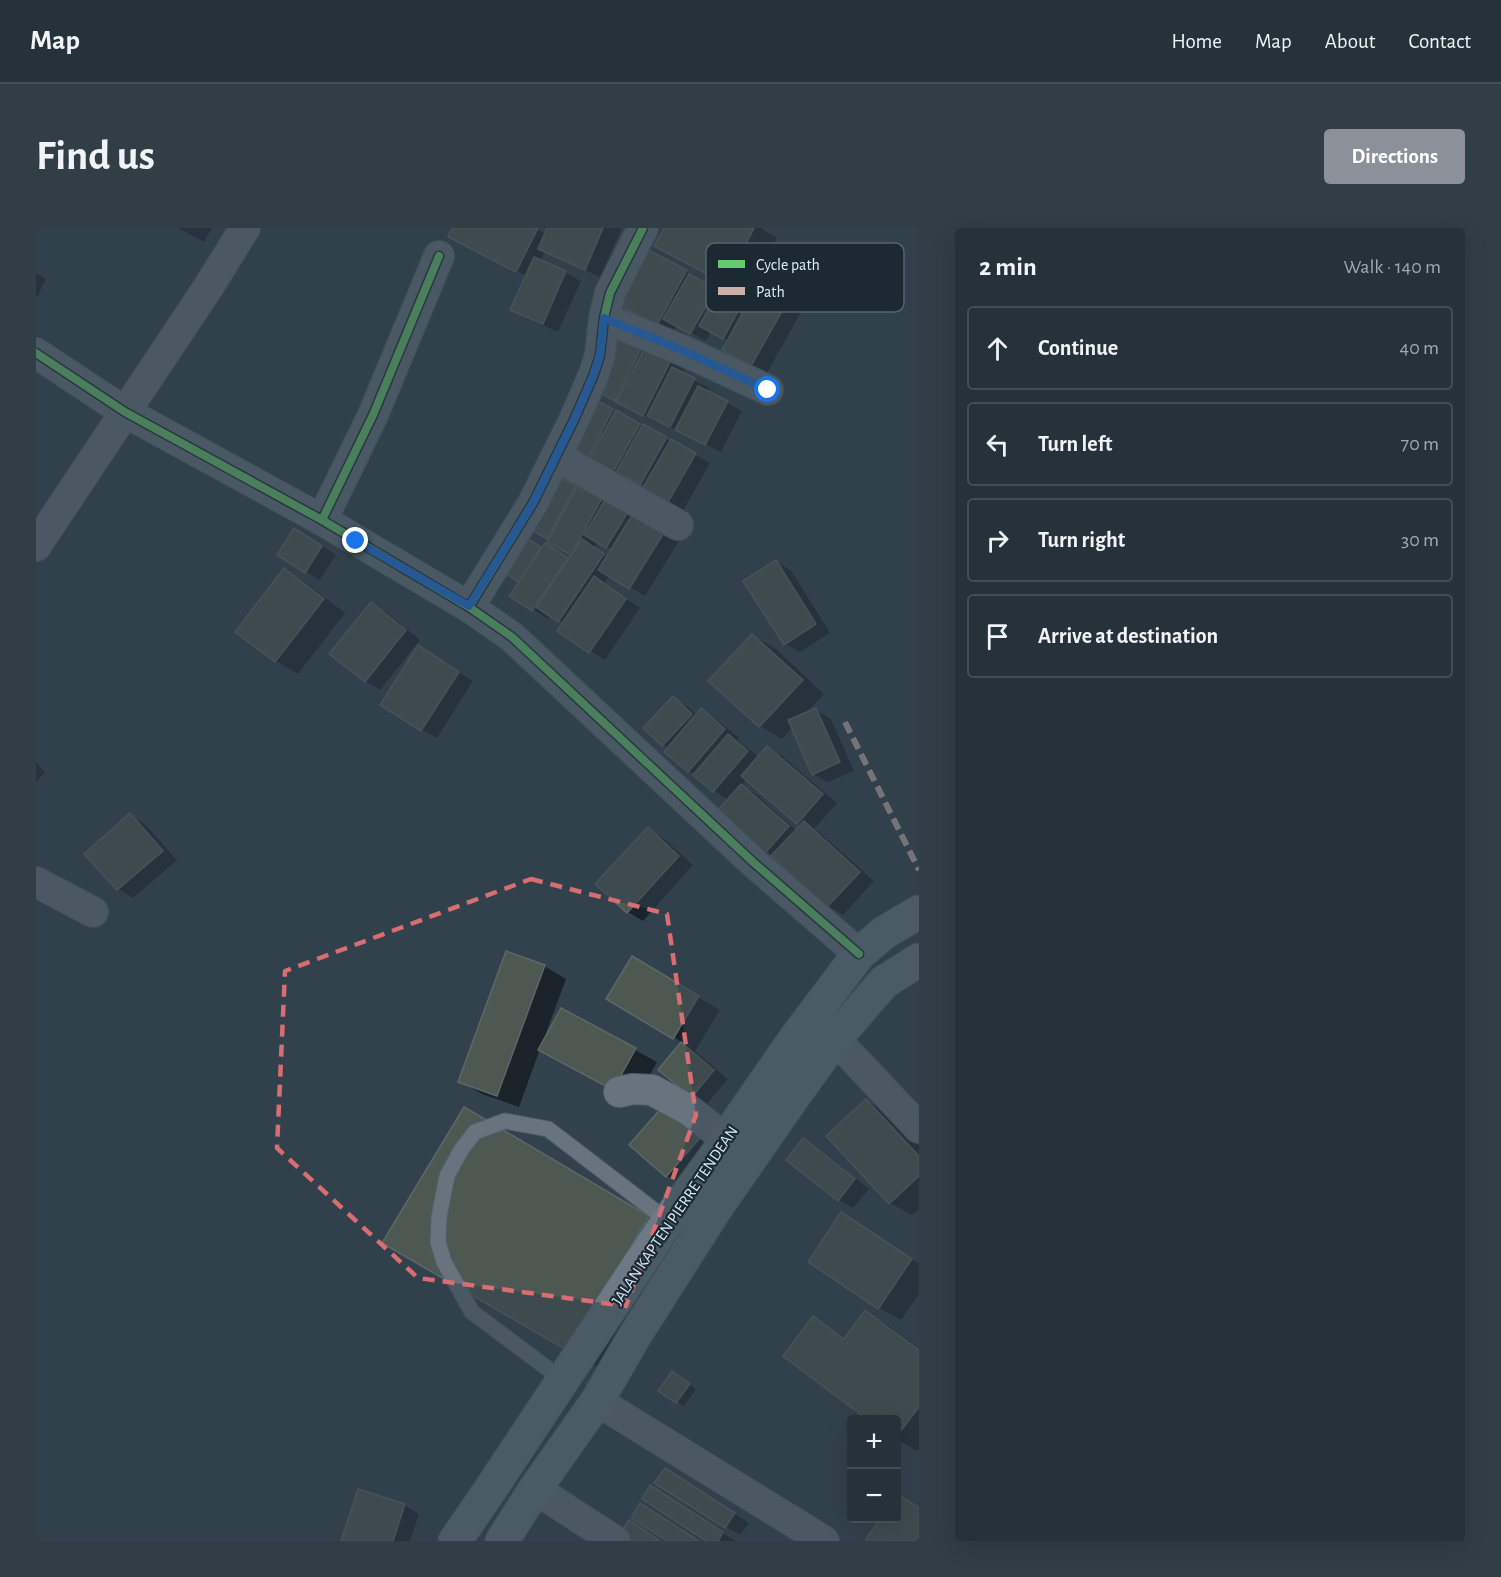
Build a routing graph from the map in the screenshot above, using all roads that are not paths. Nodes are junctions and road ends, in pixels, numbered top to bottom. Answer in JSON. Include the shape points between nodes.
{"nodes":[{"id":1,"x":245,"y":228,"type":"edge"},
{"id":2,"x":643,"y":228,"type":"edge"},
{"id":3,"x":439,"y":256,"type":"dead end"},
{"id":4,"x":604,"y":318,"type":"junction"},
{"id":5,"x":36,"y":353,"type":"edge"},
{"id":6,"x":768,"y":390,"type":"dead end"},
{"id":7,"x":125,"y":412,"type":"junction"},
{"id":8,"x":556,"y":456,"type":"junction"},
{"id":9,"x":322,"y":520,"type":"junction"},
{"id":10,"x":678,"y":525,"type":"dead end"},
{"id":11,"x":36,"y":546,"type":"edge"},
{"id":12,"x":469,"y":606,"type":"junction"},
{"id":13,"x":36,"y":882,"type":"edge"},
{"id":14,"x":93,"y":912,"type":"dead end"},
{"id":15,"x":919,"y":912,"type":"edge"},
{"id":16,"x":859,"y":954,"type":"junction"},
{"id":17,"x":919,"y":960,"type":"edge"},
{"id":18,"x":835,"y":1039,"type":"junction"},
{"id":19,"x":619,"y":1092,"type":"dead end"},
{"id":20,"x":919,"y":1128,"type":"edge"},
{"id":21,"x":727,"y":1140,"type":"junction"},
{"id":22,"x":668,"y":1221,"type":"junction"},
{"id":23,"x":603,"y":1319,"type":"junction"},
{"id":24,"x":634,"y":1337,"type":"junction"},
{"id":25,"x":563,"y":1380,"type":"junction"},
{"id":26,"x":597,"y":1401,"type":"junction"},
{"id":27,"x":535,"y":1489,"type":"junction"},
{"id":28,"x":455,"y":1541,"type":"edge"},
{"id":29,"x":502,"y":1541,"type":"edge"},
{"id":30,"x":615,"y":1541,"type":"edge"},
{"id":31,"x":824,"y":1541,"type":"edge"}],
"edges":[{"from":1,"to":7,"type":"street"},
{"from":2,"to":4,"type":"street","via":[[609,293]]},
{"from":3,"to":9,"type":"street","via":[[374,415]]},
{"from":4,"to":6,"type":"street"},
{"from":4,"to":8,"type":"street","via":[[594,374]]},
{"from":5,"to":7,"type":"street"},
{"from":7,"to":9,"type":"street"},
{"from":7,"to":11,"type":"street"},
{"from":8,"to":10,"type":"street"},
{"from":8,"to":12,"type":"street","via":[[533,503]]},
{"from":9,"to":12,"type":"street"},
{"from":12,"to":16,"type":"street","via":[[512,637],[753,862]]},
{"from":13,"to":14,"type":"street"},
{"from":15,"to":16,"type":"highway","name":"JALAN KAPTEN PIERRE TENDEAN","via":[[885,932]]},
{"from":16,"to":21,"type":"highway","name":"JALAN KAPTEN PIERRE TENDEAN","via":[[797,1036]]},
{"from":17,"to":18,"type":"highway","name":"JALAN KAPTEN PIERRE TENDEAN","via":[[884,982]]},
{"from":18,"to":20,"type":"street"},
{"from":18,"to":24,"type":"highway","name":"JALAN KAPTEN PIERRE TENDEAN","via":[[716,1208]]},
{"from":19,"to":21,"type":"street","via":[[652,1090],[689,1110]]},
{"from":21,"to":22,"type":"highway","name":"JALAN KAPTEN PIERRE TENDEAN"},
{"from":22,"to":23,"type":"highway","name":"JALAN KAPTEN PIERRE TENDEAN"},
{"from":22,"to":25,"type":"lane","via":[[548,1129],[505,1121],[476,1132],[461,1150],[447,1176],[439,1217],[438,1242],[444,1262],[472,1312]]},
{"from":23,"to":24,"type":"highway"},
{"from":23,"to":25,"type":"highway","name":"JALAN KAPTEN PIERRE TENDEAN"},
{"from":24,"to":26,"type":"highway","name":"JALAN KAPTEN PIERRE TENDEAN"},
{"from":25,"to":28,"type":"highway","name":"JALAN KAPTEN PIERRE TENDEAN"},
{"from":26,"to":27,"type":"highway","name":"JALAN KAPTEN PIERRE TENDEAN"},
{"from":26,"to":31,"type":"street"},
{"from":27,"to":29,"type":"highway","name":"JALAN KAPTEN PIERRE TENDEAN"},
{"from":27,"to":30,"type":"street"}]}
